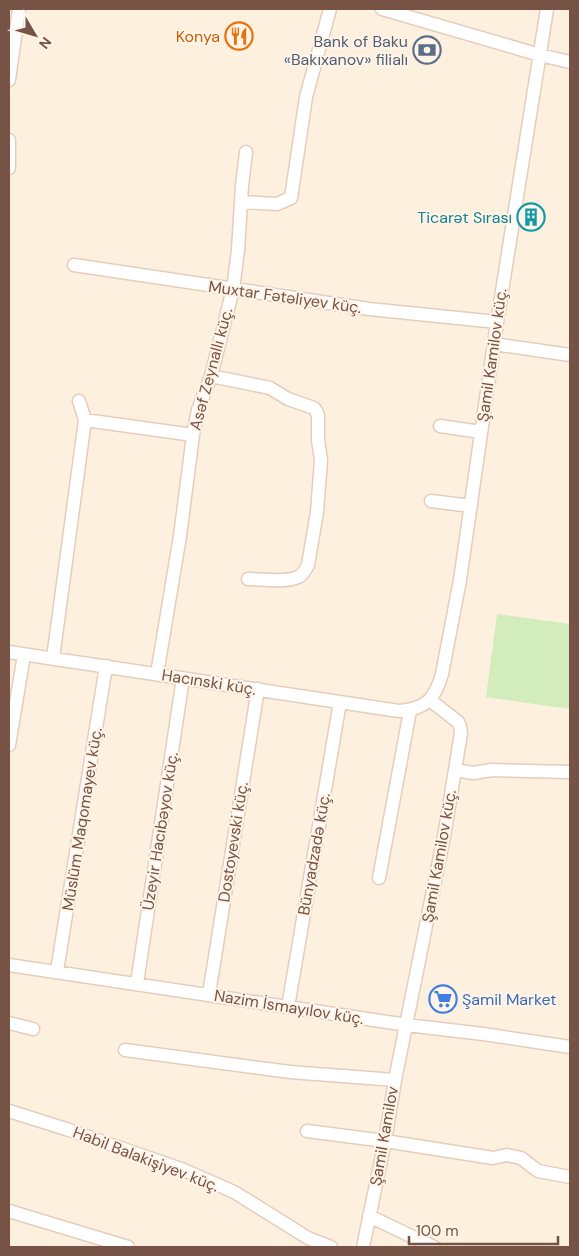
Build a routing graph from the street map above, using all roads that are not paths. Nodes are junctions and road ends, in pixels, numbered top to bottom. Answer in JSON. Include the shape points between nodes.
{"nodes":[{"id":1,"x":19,"y":9,"type":"edge"},
{"id":2,"x":330,"y":9,"type":"edge"},
{"id":3,"x":382,"y":9,"type":"edge"},
{"id":4,"x":547,"y":9,"type":"edge"},
{"id":5,"x":540,"y":55,"type":"junction"},
{"id":6,"x":570,"y":62,"type":"edge"},
{"id":7,"x":9,"y":80,"type":"edge"},
{"id":8,"x":9,"y":140,"type":"edge"},
{"id":9,"x":246,"y":152,"type":"dead end"},
{"id":10,"x":9,"y":168,"type":"edge"},
{"id":11,"x":241,"y":202,"type":"junction"},
{"id":12,"x":74,"y":265,"type":"dead end"},
{"id":13,"x":233,"y":289,"type":"junction"},
{"id":14,"x":497,"y":322,"type":"junction"},
{"id":15,"x":494,"y":344,"type":"junction"},
{"id":16,"x":570,"y":355,"type":"edge"},
{"id":17,"x":212,"y":376,"type":"junction"},
{"id":18,"x":79,"y":401,"type":"dead end"},
{"id":19,"x":86,"y":420,"type":"junction"},
{"id":20,"x":440,"y":426,"type":"dead end"},
{"id":21,"x":481,"y":432,"type":"junction"},
{"id":22,"x":193,"y":435,"type":"junction"},
{"id":23,"x":431,"y":501,"type":"dead end"},
{"id":24,"x":471,"y":506,"type":"junction"},
{"id":25,"x":248,"y":579,"type":"dead end"},
{"id":26,"x":9,"y":652,"type":"edge"},
{"id":27,"x":24,"y":654,"type":"junction"},
{"id":28,"x":53,"y":658,"type":"junction"},
{"id":29,"x":106,"y":666,"type":"junction"},
{"id":30,"x":157,"y":674,"type":"junction"},
{"id":31,"x":183,"y":678,"type":"junction"},
{"id":32,"x":258,"y":690,"type":"junction"},
{"id":33,"x":430,"y":700,"type":"junction"},
{"id":34,"x":340,"y":702,"type":"junction"},
{"id":35,"x":410,"y":711,"type":"junction"},
{"id":36,"x":9,"y":745,"type":"edge"},
{"id":37,"x":455,"y":770,"type":"junction"},
{"id":38,"x":570,"y":772,"type":"edge"},
{"id":39,"x":379,"y":878,"type":"dead end"},
{"id":40,"x":9,"y":965,"type":"edge"},
{"id":41,"x":57,"y":971,"type":"junction"},
{"id":42,"x":137,"y":983,"type":"junction"},
{"id":43,"x":209,"y":994,"type":"junction"},
{"id":44,"x":288,"y":1007,"type":"junction"},
{"id":45,"x":9,"y":1024,"type":"edge"},
{"id":46,"x":407,"y":1026,"type":"junction"},
{"id":47,"x":33,"y":1029,"type":"dead end"},
{"id":48,"x":570,"y":1047,"type":"edge"},
{"id":49,"x":124,"y":1050,"type":"dead end"},
{"id":50,"x":394,"y":1080,"type":"junction"},
{"id":51,"x":9,"y":1112,"type":"edge"},
{"id":52,"x":307,"y":1131,"type":"dead end"},
{"id":53,"x":385,"y":1141,"type":"junction"},
{"id":54,"x":570,"y":1177,"type":"edge"},
{"id":55,"x":9,"y":1211,"type":"edge"},
{"id":56,"x":369,"y":1216,"type":"junction"},
{"id":57,"x":128,"y":1247,"type":"edge"},
{"id":58,"x":331,"y":1247,"type":"edge"},
{"id":59,"x":363,"y":1247,"type":"edge"},
{"id":60,"x":434,"y":1247,"type":"edge"}],
"edges":[{"from":1,"to":7,"type":"street"},
{"from":2,"to":11,"type":"street","via":[[306,97],[291,198],[278,204]]},
{"from":3,"to":5,"type":"street"},
{"from":4,"to":5,"type":"street","name":"Şamil Kamilov küç."},
{"from":5,"to":6,"type":"street"},
{"from":5,"to":14,"type":"street","name":"Şamil Kamilov küç."},
{"from":8,"to":10,"type":"street"},
{"from":9,"to":11,"type":"street","name":"Asəf Zeynallı küç."},
{"from":11,"to":13,"type":"street","name":"Asəf Zeynallı küç."},
{"from":12,"to":13,"type":"street","name":"Muxtar Fətəliyev küç."},
{"from":13,"to":14,"type":"street","name":"Muxtar Fətəliyev küç.","via":[[369,309]]},
{"from":13,"to":17,"type":"street","name":"Asəf Zeynallı küç."},
{"from":14,"to":15,"type":"street","name":"Şamil Kamilov küç."},
{"from":15,"to":16,"type":"street"},
{"from":15,"to":21,"type":"street","name":"Şamil Kamilov küç."},
{"from":17,"to":22,"type":"street","name":"Asəf Zeynallı küç.","via":[[198,410]]},
{"from":17,"to":25,"type":"street","via":[[270,388],[288,399],[314,408],[318,415],[319,490],[306,570],[298,577],[286,580]]},
{"from":18,"to":19,"type":"street"},
{"from":19,"to":22,"type":"street"},
{"from":19,"to":28,"type":"street"},
{"from":20,"to":21,"type":"street"},
{"from":21,"to":24,"type":"street","name":"Şamil Kamilov küç."},
{"from":22,"to":30,"type":"street","name":"Asəf Zeynallı küç."},
{"from":23,"to":24,"type":"street"},
{"from":24,"to":33,"type":"street","name":"Şamil Kamilov küç.","via":[[450,637],[438,688]]},
{"from":26,"to":27,"type":"street","name":"Hacınski küç."},
{"from":27,"to":28,"type":"street","name":"Hacınski küç."},
{"from":27,"to":36,"type":"street"},
{"from":28,"to":29,"type":"street","name":"Hacınski küç."},
{"from":29,"to":30,"type":"street","name":"Hacınski küç."},
{"from":29,"to":41,"type":"street","name":"Müslüm Maqomayev küç."},
{"from":30,"to":31,"type":"street","name":"Hacınski küç."},
{"from":31,"to":32,"type":"street","name":"Hacınski küç."},
{"from":31,"to":42,"type":"street","name":"Üzeyir Hacıbəyov küç."},
{"from":32,"to":34,"type":"street","name":"Hacınski küç."},
{"from":32,"to":43,"type":"street","name":"Dostoyevski küç."},
{"from":33,"to":35,"type":"street"},
{"from":33,"to":37,"type":"street","name":"Şamil Kamilov küç.","via":[[460,726]]},
{"from":34,"to":35,"type":"street","name":"Hacınski küç."},
{"from":34,"to":44,"type":"street","name":"Bünyadzadə küç."},
{"from":35,"to":39,"type":"street"},
{"from":37,"to":38,"type":"street"},
{"from":37,"to":46,"type":"street","name":"Şamil Kamilov küç."},
{"from":40,"to":41,"type":"street","name":"Nazim İsmayılov küç."},
{"from":41,"to":42,"type":"street","name":"Nazim İsmayılov küç."},
{"from":42,"to":43,"type":"street","name":"Nazim İsmayılov küç."},
{"from":43,"to":44,"type":"street","name":"Nazim İsmayılov küç."},
{"from":44,"to":46,"type":"street","name":"Nazim İsmayılov küç."},
{"from":45,"to":47,"type":"street"},
{"from":46,"to":48,"type":"street","name":"Nazim İsmayılov küç."},
{"from":46,"to":50,"type":"street","name":"Şamil Kamilov"},
{"from":49,"to":50,"type":"street","via":[[290,1072]]},
{"from":50,"to":53,"type":"street","name":"Şamil Kamilov"},
{"from":51,"to":58,"type":"street","name":"Habil Balakişiyev küç.","via":[[184,1170],[234,1192],[308,1238]]},
{"from":52,"to":53,"type":"street"},
{"from":53,"to":54,"type":"street","via":[[493,1158],[515,1156],[526,1160],[538,1171]]},
{"from":53,"to":56,"type":"street","name":"Şamil Kamilov"},
{"from":55,"to":57,"type":"street"},
{"from":56,"to":59,"type":"street","name":"Şamil Kamilov"},
{"from":56,"to":60,"type":"street"}]}
